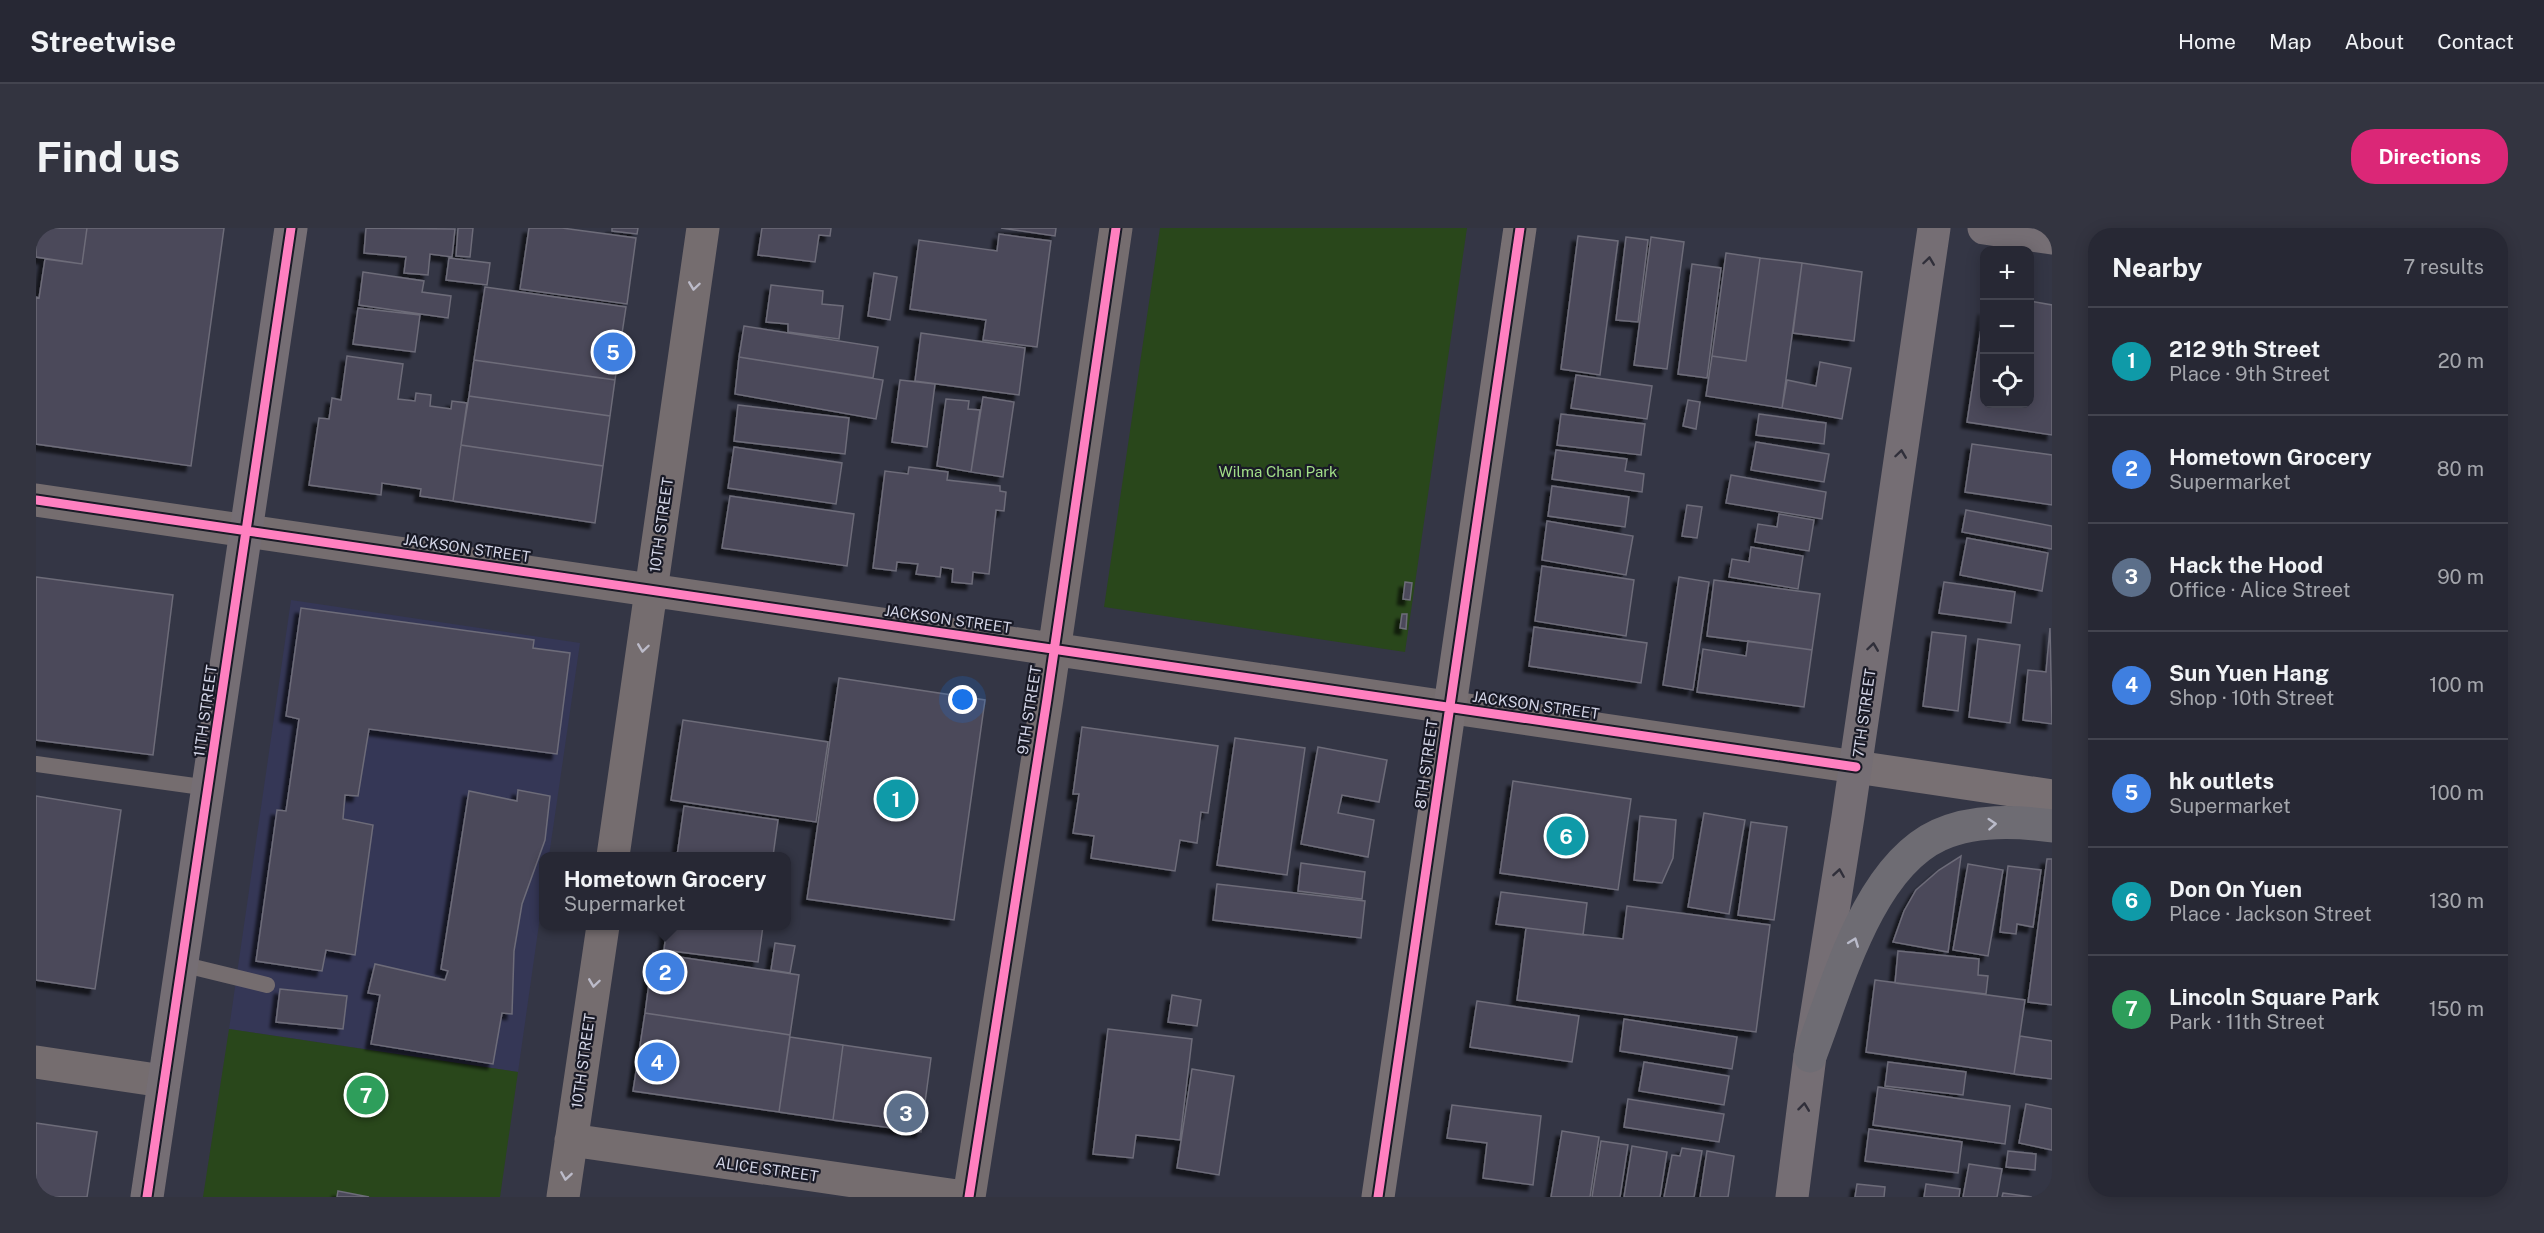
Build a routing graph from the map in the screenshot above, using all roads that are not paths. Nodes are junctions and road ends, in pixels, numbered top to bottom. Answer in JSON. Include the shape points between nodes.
{"nodes":[{"id":1,"x":291,"y":228,"type":"edge"},
{"id":2,"x":703,"y":228,"type":"edge"},
{"id":3,"x":1116,"y":228,"type":"edge"},
{"id":4,"x":1520,"y":228,"type":"edge"},
{"id":5,"x":1934,"y":228,"type":"edge"},
{"id":6,"x":1984,"y":228,"type":"edge"},
{"id":7,"x":2052,"y":238,"type":"edge"},
{"id":8,"x":36,"y":500,"type":"edge"},
{"id":9,"x":247,"y":531,"type":"junction"},
{"id":10,"x":652,"y":590,"type":"junction"},
{"id":11,"x":1054,"y":650,"type":"junction"},
{"id":12,"x":1450,"y":707,"type":"junction"},
{"id":13,"x":36,"y":764,"type":"edge"},
{"id":14,"x":1856,"y":767,"type":"junction"},
{"id":15,"x":209,"y":788,"type":"junction"},
{"id":16,"x":2052,"y":796,"type":"edge"},
{"id":17,"x":2052,"y":826,"type":"edge"},
{"id":18,"x":614,"y":852,"type":"edge"},
{"id":19,"x":602,"y":930,"type":"edge"},
{"id":20,"x":181,"y":964,"type":"junction"},
{"id":21,"x":267,"y":985,"type":"dead end"},
{"id":22,"x":1810,"y":1056,"type":"junction"},
{"id":23,"x":36,"y":1062,"type":"edge"},
{"id":24,"x":163,"y":1081,"type":"junction"},
{"id":25,"x":571,"y":1140,"type":"junction"},
{"id":26,"x":147,"y":1197,"type":"edge"},
{"id":27,"x":563,"y":1197,"type":"edge"},
{"id":28,"x":964,"y":1197,"type":"edge"},
{"id":29,"x":969,"y":1197,"type":"edge"},
{"id":30,"x":1378,"y":1197,"type":"edge"},
{"id":31,"x":1792,"y":1197,"type":"edge"}],
"edges":[{"from":1,"to":9,"type":"main road","name":"11TH STREET"},
{"from":2,"to":10,"type":"street","name":"10TH STREET","one_way":true},
{"from":3,"to":11,"type":"street","name":"9TH STREET"},
{"from":4,"to":12,"type":"main road","name":"8TH STREET"},
{"from":14,"to":5,"type":"main road","name":"7TH STREET","one_way":true},
{"from":6,"to":7,"type":"main road"},
{"from":8,"to":9,"type":"street","name":"JACKSON STREET"},
{"from":9,"to":10,"type":"street","name":"JACKSON STREET"},
{"from":9,"to":15,"type":"main road","name":"11TH STREET"},
{"from":10,"to":11,"type":"street","name":"JACKSON STREET"},
{"from":10,"to":18,"type":"street","name":"10TH STREET","one_way":true},
{"from":11,"to":12,"type":"street","name":"JACKSON STREET"},
{"from":11,"to":29,"type":"street","name":"9TH STREET"},
{"from":12,"to":14,"type":"street","name":"JACKSON STREET"},
{"from":12,"to":30,"type":"main road","name":"8TH STREET"},
{"from":13,"to":15,"type":"lane"},
{"from":14,"to":16,"type":"main road","name":"JACKSON STREET"},
{"from":22,"to":14,"type":"main road","name":"7TH STREET","one_way":true},
{"from":15,"to":20,"type":"main road","name":"11TH STREET"},
{"from":22,"to":17,"type":"highway","one_way":true,"via":[[1862,922],[1893,871],[1919,847],[1940,835],[1972,825],[2020,822]]},
{"from":19,"to":25,"type":"street","name":"10TH STREET","one_way":true},
{"from":20,"to":21,"type":"lane"},
{"from":20,"to":24,"type":"main road","name":"11TH STREET"},
{"from":31,"to":22,"type":"main road","name":"7TH STREET","one_way":true},
{"from":23,"to":24,"type":"street"},
{"from":24,"to":26,"type":"main road","name":"11TH STREET"},
{"from":25,"to":27,"type":"street","name":"10TH STREET","one_way":true},
{"from":25,"to":28,"type":"street","name":"ALICE STREET"}]}
